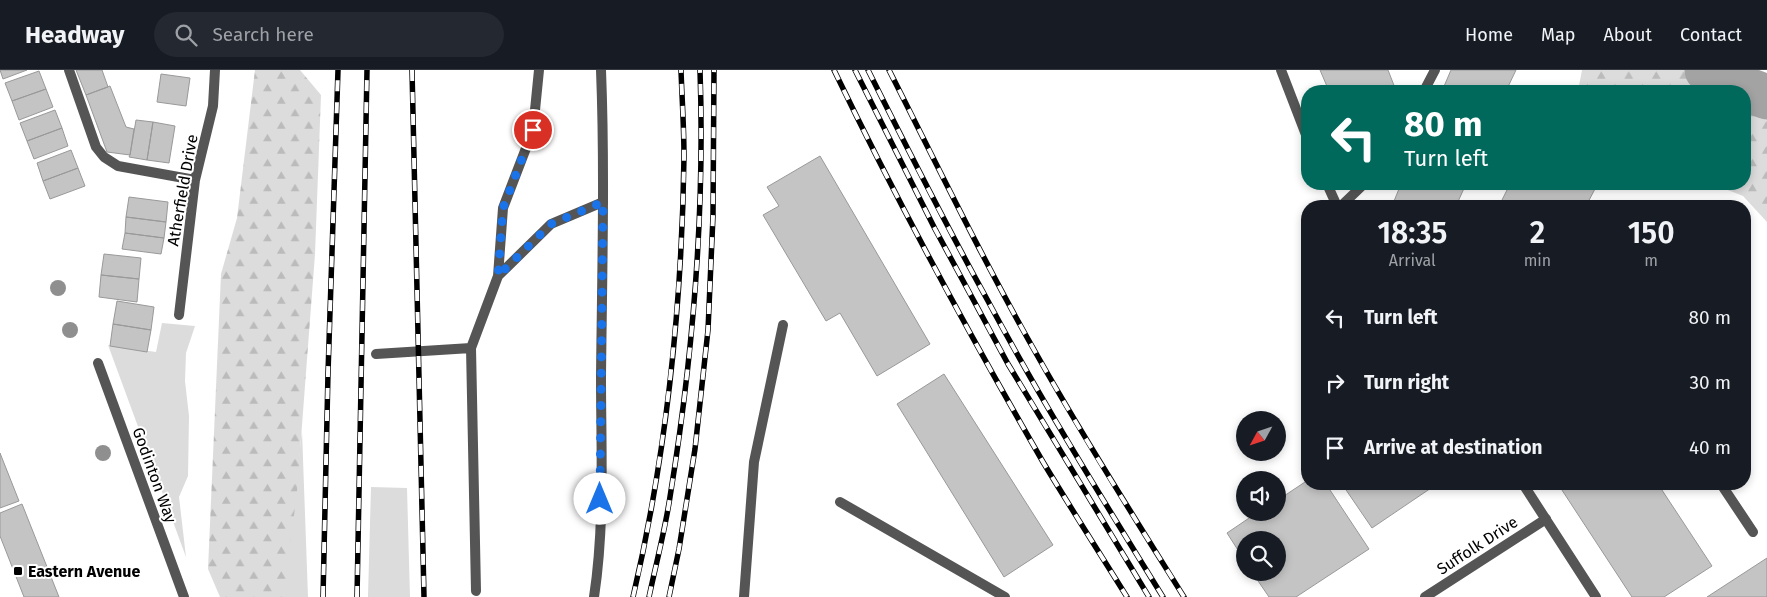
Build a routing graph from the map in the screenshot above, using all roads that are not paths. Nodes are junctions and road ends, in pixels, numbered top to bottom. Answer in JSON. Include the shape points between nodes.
{"nodes":[{"id":1,"x":69,"y":70,"type":"edge"},
{"id":2,"x":215,"y":70,"type":"edge"},
{"id":3,"x":539,"y":70,"type":"edge"},
{"id":4,"x":601,"y":70,"type":"edge"},
{"id":5,"x":1281,"y":70,"type":"edge"},
{"id":6,"x":1435,"y":70,"type":"edge"},
{"id":7,"x":1427,"y":85,"type":"edge"},
{"id":8,"x":1301,"y":122,"type":"edge"},
{"id":9,"x":195,"y":180,"type":"junction"},
{"id":10,"x":1357,"y":190,"type":"edge"},
{"id":11,"x":1346,"y":200,"type":"edge"},
{"id":12,"x":603,"y":202,"type":"junction"},
{"id":13,"x":498,"y":276,"type":"junction"},
{"id":14,"x":179,"y":315,"type":"dead end"},
{"id":15,"x":783,"y":326,"type":"dead end"},
{"id":16,"x":471,"y":348,"type":"junction"},
{"id":17,"x":376,"y":354,"type":"dead end"},
{"id":18,"x":98,"y":363,"type":"dead end"},
{"id":19,"x":1527,"y":490,"type":"edge"},
{"id":20,"x":1725,"y":490,"type":"edge"},
{"id":21,"x":840,"y":502,"type":"dead end"},
{"id":22,"x":1546,"y":519,"type":"junction"},
{"id":23,"x":1753,"y":532,"type":"dead end"},
{"id":24,"x":476,"y":591,"type":"dead end"},
{"id":25,"x":184,"y":597,"type":"edge"},
{"id":26,"x":594,"y":597,"type":"edge"},
{"id":27,"x":744,"y":597,"type":"edge"},
{"id":28,"x":1005,"y":597,"type":"edge"},
{"id":29,"x":1426,"y":597,"type":"edge"},
{"id":30,"x":1596,"y":597,"type":"edge"}],
"edges":[{"from":1,"to":9,"type":"street","via":[[96,147],[104,157],[118,166]]},
{"from":2,"to":9,"type":"street","name":"Atherfield Drive","via":[[214,106]]},
{"from":3,"to":13,"type":"street","via":[[533,130],[503,208]]},
{"from":4,"to":12,"type":"street"},
{"from":5,"to":8,"type":"street"},
{"from":6,"to":7,"type":"street"},
{"from":9,"to":14,"type":"street","name":"Atherfield Drive"},
{"from":10,"to":11,"type":"street"},
{"from":12,"to":13,"type":"street","via":[[551,224]]},
{"from":12,"to":26,"type":"street","via":[[600,518]]},
{"from":13,"to":16,"type":"street"},
{"from":15,"to":27,"type":"street","via":[[754,462]]},
{"from":16,"to":17,"type":"street"},
{"from":16,"to":24,"type":"street"},
{"from":18,"to":25,"type":"street","name":"Godinton Way"},
{"from":19,"to":22,"type":"street"},
{"from":20,"to":23,"type":"street"},
{"from":21,"to":28,"type":"street"},
{"from":22,"to":29,"type":"street","name":"Suffolk Drive"},
{"from":22,"to":30,"type":"street"}]}
